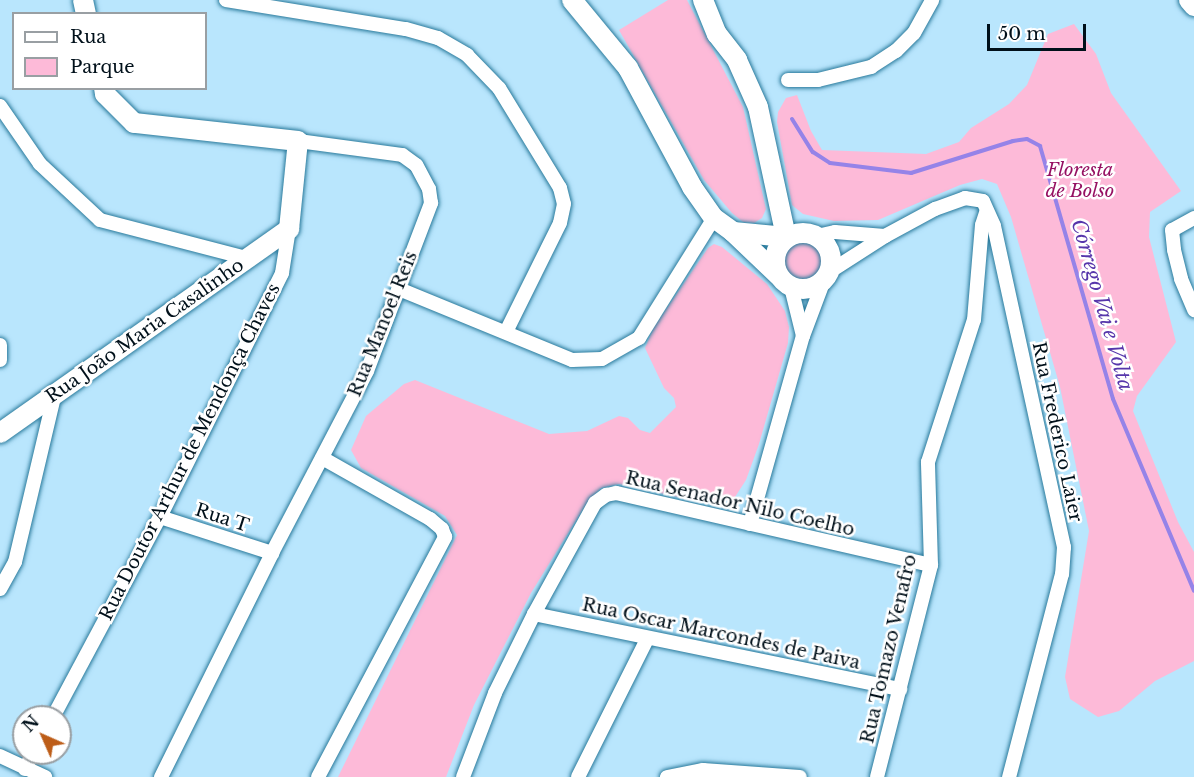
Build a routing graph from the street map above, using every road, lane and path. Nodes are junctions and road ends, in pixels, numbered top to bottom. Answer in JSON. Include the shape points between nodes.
{"nodes":[{"id":1,"x":226,"y":0,"type":"edge"},
{"id":2,"x":572,"y":0,"type":"edge"},
{"id":3,"x":703,"y":0,"type":"edge"},
{"id":4,"x":932,"y":0,"type":"edge"},
{"id":5,"x":1189,"y":0,"type":"edge"},
{"id":6,"x":1194,"y":6,"type":"edge"},
{"id":7,"x":788,"y":80,"type":"dead end"},
{"id":8,"x":104,"y":90,"type":"edge"},
{"id":9,"x":0,"y":106,"type":"edge"},
{"id":10,"x":298,"y":141,"type":"junction"},
{"id":11,"x":986,"y":213,"type":"junction"},
{"id":12,"x":714,"y":218,"type":"junction"},
{"id":13,"x":1194,"y":218,"type":"edge"},
{"id":14,"x":289,"y":230,"type":"junction"},
{"id":15,"x":733,"y":232,"type":"junction"},
{"id":16,"x":801,"y":235,"type":"junction"},
{"id":17,"x":885,"y":236,"type":"junction"},
{"id":18,"x":250,"y":259,"type":"junction"},
{"id":19,"x":827,"y":276,"type":"junction"},
{"id":20,"x":784,"y":281,"type":"junction"},
{"id":21,"x":399,"y":289,"type":"junction"},
{"id":22,"x":1194,"y":310,"type":"edge"},
{"id":23,"x":506,"y":332,"type":"junction"},
{"id":24,"x":803,"y":336,"type":"junction"},
{"id":25,"x":0,"y":345,"type":"edge"},
{"id":26,"x":0,"y":360,"type":"edge"},
{"id":27,"x":54,"y":393,"type":"junction"},
{"id":28,"x":0,"y":433,"type":"edge"},
{"id":29,"x":322,"y":458,"type":"junction"},
{"id":30,"x":160,"y":517,"type":"junction"},
{"id":31,"x":750,"y":524,"type":"junction"},
{"id":32,"x":272,"y":553,"type":"junction"},
{"id":33,"x":931,"y":565,"type":"junction"},
{"id":34,"x":0,"y":589,"type":"edge"},
{"id":35,"x":534,"y":614,"type":"junction"},
{"id":36,"x":647,"y":639,"type":"junction"},
{"id":37,"x":900,"y":689,"type":"junction"},
{"id":38,"x":58,"y":705,"type":"edge"},
{"id":39,"x":0,"y":756,"type":"edge"},
{"id":40,"x":26,"y":765,"type":"edge"},
{"id":41,"x":24,"y":769,"type":"junction"},
{"id":42,"x":45,"y":777,"type":"edge"},
{"id":43,"x":161,"y":777,"type":"edge"},
{"id":44,"x":318,"y":777,"type":"edge"},
{"id":45,"x":463,"y":777,"type":"edge"},
{"id":46,"x":578,"y":777,"type":"edge"},
{"id":47,"x":667,"y":777,"type":"edge"},
{"id":48,"x":800,"y":777,"type":"edge"},
{"id":49,"x":877,"y":777,"type":"edge"},
{"id":50,"x":1009,"y":777,"type":"edge"}],
"edges":[{"from":1,"to":23,"type":"street","via":[[406,29],[438,38],[467,55],[500,88],[560,188],[564,204],[560,223]]},
{"from":2,"to":12,"type":"street","via":[[628,68],[692,186]]},
{"from":3,"to":16,"type":"street","via":[[717,34],[737,60],[758,107],[781,210]]},
{"from":4,"to":7,"type":"street","via":[[914,33],[871,67],[826,78]]},
{"from":5,"to":6,"type":"street"},
{"from":8,"to":10,"type":"street","name":"Rua Manoel Reis","via":[[134,123]]},
{"from":9,"to":18,"type":"street","via":[[40,164],[100,220]]},
{"from":10,"to":14,"type":"street","name":"Rua Doutor Arthur de Mendonça Chaves"},
{"from":10,"to":21,"type":"street","name":"Rua Manoel Reis","via":[[402,155],[416,165],[429,189],[431,203]]},
{"from":11,"to":17,"type":"street","via":[[982,201],[965,198]]},
{"from":11,"to":33,"type":"street","name":"Rua Tomazo Venafro","via":[[974,320],[928,462]]},
{"from":11,"to":50,"type":"street","name":"Rua Frederico Laier","via":[[994,226],[1064,547],[1062,574]]},
{"from":12,"to":15,"type":"street"},
{"from":12,"to":23,"type":"street","via":[[639,338],[615,353],[602,359],[572,360]]},
{"from":13,"to":22,"type":"street","via":[[1172,230],[1181,279]]},
{"from":14,"to":18,"type":"street","name":"Rua João Maria Casalinho"},
{"from":14,"to":30,"type":"street","name":"Rua Doutor Arthur de Mendonça Chaves","via":[[282,273]]},
{"from":15,"to":16,"type":"street"},
{"from":15,"to":20,"type":"street"},
{"from":16,"to":17,"type":"street","via":[[835,232]]},
{"from":16,"to":19,"type":"street","via":[[824,241],[831,256]]},
{"from":16,"to":20,"type":"street","via":[[776,251],[775,267]]},
{"from":17,"to":19,"type":"street"},
{"from":18,"to":27,"type":"street","name":"Rua João Maria Casalinho"},
{"from":19,"to":20,"type":"street","via":[[809,289]]},
{"from":19,"to":24,"type":"street"},
{"from":20,"to":24,"type":"street"},
{"from":21,"to":23,"type":"street"},
{"from":21,"to":29,"type":"street","name":"Rua Manoel Reis","via":[[367,371]]},
{"from":24,"to":31,"type":"street"},
{"from":25,"to":26,"type":"street"},
{"from":27,"to":28,"type":"street","name":"Rua João Maria Casalinho"},
{"from":27,"to":34,"type":"street","via":[[15,562]]},
{"from":29,"to":32,"type":"street","name":"Rua Manoel Reis"},
{"from":29,"to":44,"type":"street","via":[[430,519],[445,537]]},
{"from":30,"to":32,"type":"street","name":"Rua T"},
{"from":30,"to":38,"type":"street","name":"Rua Doutor Arthur de Mendonça Chaves"},
{"from":31,"to":33,"type":"street","name":"Rua Senador Nilo Coelho"},
{"from":31,"to":35,"type":"street","name":"Rua Senador Nilo Coelho","via":[[616,493],[606,495],[595,503]]},
{"from":32,"to":43,"type":"street","name":"Rua Manoel Reis"},
{"from":33,"to":37,"type":"street","name":"Rua Tomazo Venafro"},
{"from":35,"to":36,"type":"street","name":"Rua Oscar Marcondes de Paiva"},
{"from":35,"to":45,"type":"street","name":"Rua Senador Nilo Coelho","via":[[495,693]]},
{"from":36,"to":37,"type":"street","name":"Rua Oscar Marcondes de Paiva"},
{"from":36,"to":46,"type":"street"},
{"from":37,"to":49,"type":"street","name":"Rua Tomazo Venafro"},
{"from":39,"to":41,"type":"street"},
{"from":40,"to":41,"type":"street"},
{"from":41,"to":42,"type":"street"},
{"from":47,"to":48,"type":"street","via":[[703,770]]}]}
